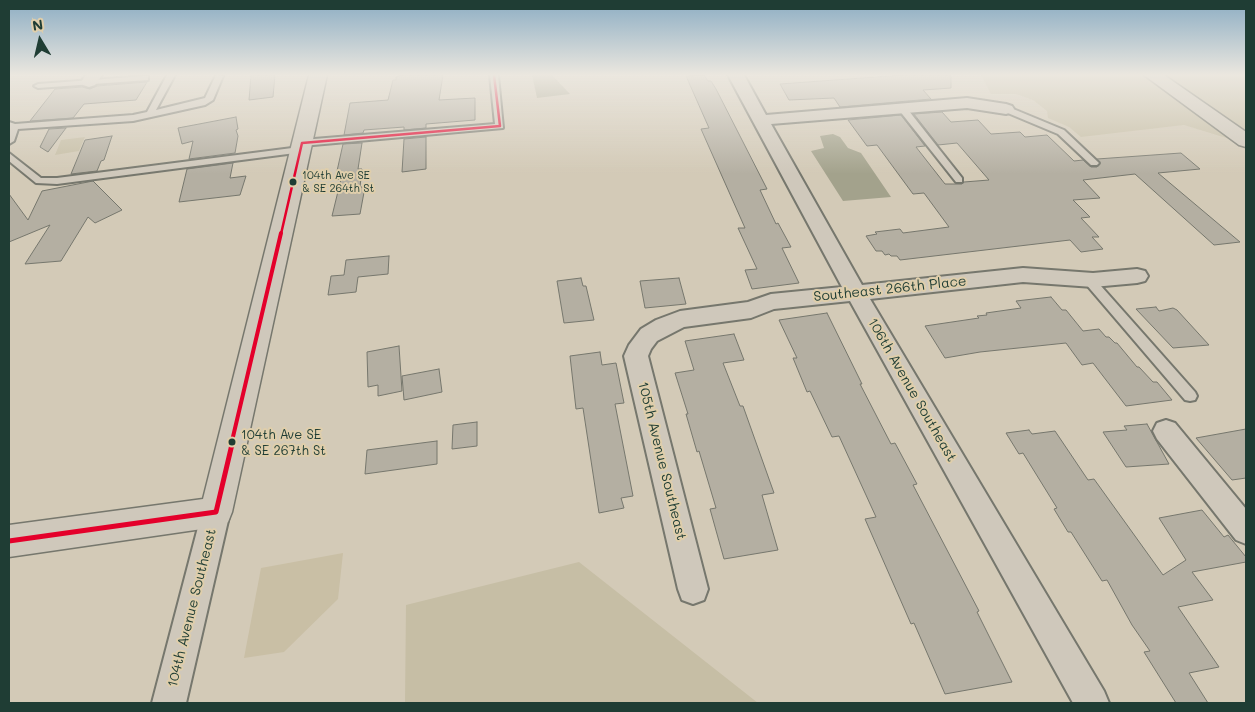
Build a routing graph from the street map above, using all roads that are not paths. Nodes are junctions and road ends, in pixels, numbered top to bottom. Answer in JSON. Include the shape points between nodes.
{"nodes":[{"id":1,"x":153,"y":108,"type":"edge"},
{"id":2,"x":174,"y":108,"type":"edge"},
{"id":3,"x":310,"y":108,"type":"edge"},
{"id":4,"x":498,"y":108,"type":"edge"},
{"id":5,"x":754,"y":108,"type":"edge"},
{"id":6,"x":899,"y":108,"type":"edge"},
{"id":7,"x":902,"y":108,"type":"edge"},
{"id":8,"x":1001,"y":108,"type":"edge"},
{"id":9,"x":1200,"y":108,"type":"edge"},
{"id":10,"x":1006,"y":109,"type":"joint"},
{"id":11,"x":150,"y":114,"type":"junction"},
{"id":12,"x":761,"y":120,"type":"junction"},
{"id":13,"x":12,"y":126,"type":"edge"},
{"id":14,"x":9,"y":141,"type":"edge"},
{"id":15,"x":1246,"y":141,"type":"edge"},
{"id":16,"x":301,"y":146,"type":"junction"},
{"id":17,"x":9,"y":156,"type":"edge"},
{"id":18,"x":1094,"y":163,"type":"dead end"},
{"id":19,"x":959,"y":180,"type":"dead end"},
{"id":20,"x":1138,"y":276,"type":"dead end"},
{"id":21,"x":1089,"y":280,"type":"junction"},
{"id":22,"x":856,"y":293,"type":"junction"},
{"id":23,"x":649,"y":335,"type":"joint"},
{"id":24,"x":1190,"y":396,"type":"dead end"},
{"id":25,"x":1166,"y":431,"type":"dead end"},
{"id":26,"x":216,"y":512,"type":"junction"},
{"id":27,"x":1244,"y":524,"type":"edge"},
{"id":28,"x":9,"y":541,"type":"edge"},
{"id":29,"x":693,"y":589,"type":"dead end"},
{"id":30,"x":169,"y":703,"type":"edge"},
{"id":31,"x":1092,"y":703,"type":"edge"}],
"edges":[{"from":1,"to":11,"type":"lane"},
{"from":2,"to":11,"type":"lane"},
{"from":3,"to":16,"type":"street","name":"104th Avenue Southeast"},
{"from":4,"to":16,"type":"lane","via":[[500,126]]},
{"from":5,"to":12,"type":"street","name":"106th Avenue Southeast"},
{"from":6,"to":12,"type":"street"},
{"from":7,"to":19,"type":"lane"},
{"from":8,"to":10,"type":"street"},
{"from":9,"to":15,"type":"street"},
{"from":10,"to":18,"type":"lane","via":[[1061,132]]},
{"from":11,"to":13,"type":"lane","via":[[133,118]]},
{"from":12,"to":22,"type":"street","name":"106th Avenue Southeast"},
{"from":13,"to":14,"type":"lane"},
{"from":16,"to":17,"type":"lane","via":[[58,181],[39,181]]},
{"from":16,"to":26,"type":"street","name":"104th Avenue Southeast"},
{"from":20,"to":21,"type":"street","name":"Southeast 266th Place"},
{"from":21,"to":22,"type":"street","name":"Southeast 266th Place","via":[[1024,275]]},
{"from":21,"to":24,"type":"lane"},
{"from":22,"to":23,"type":"street","name":"Southeast 266th Place","via":[[771,302],[751,310],[680,319]]},
{"from":22,"to":31,"type":"street","name":"106th Avenue Southeast"},
{"from":23,"to":29,"type":"street","name":"105th Avenue Southeast","via":[[636,356]]},
{"from":25,"to":27,"type":"street"},
{"from":26,"to":28,"type":"street"},
{"from":26,"to":30,"type":"street","name":"104th Avenue Southeast"}]}
